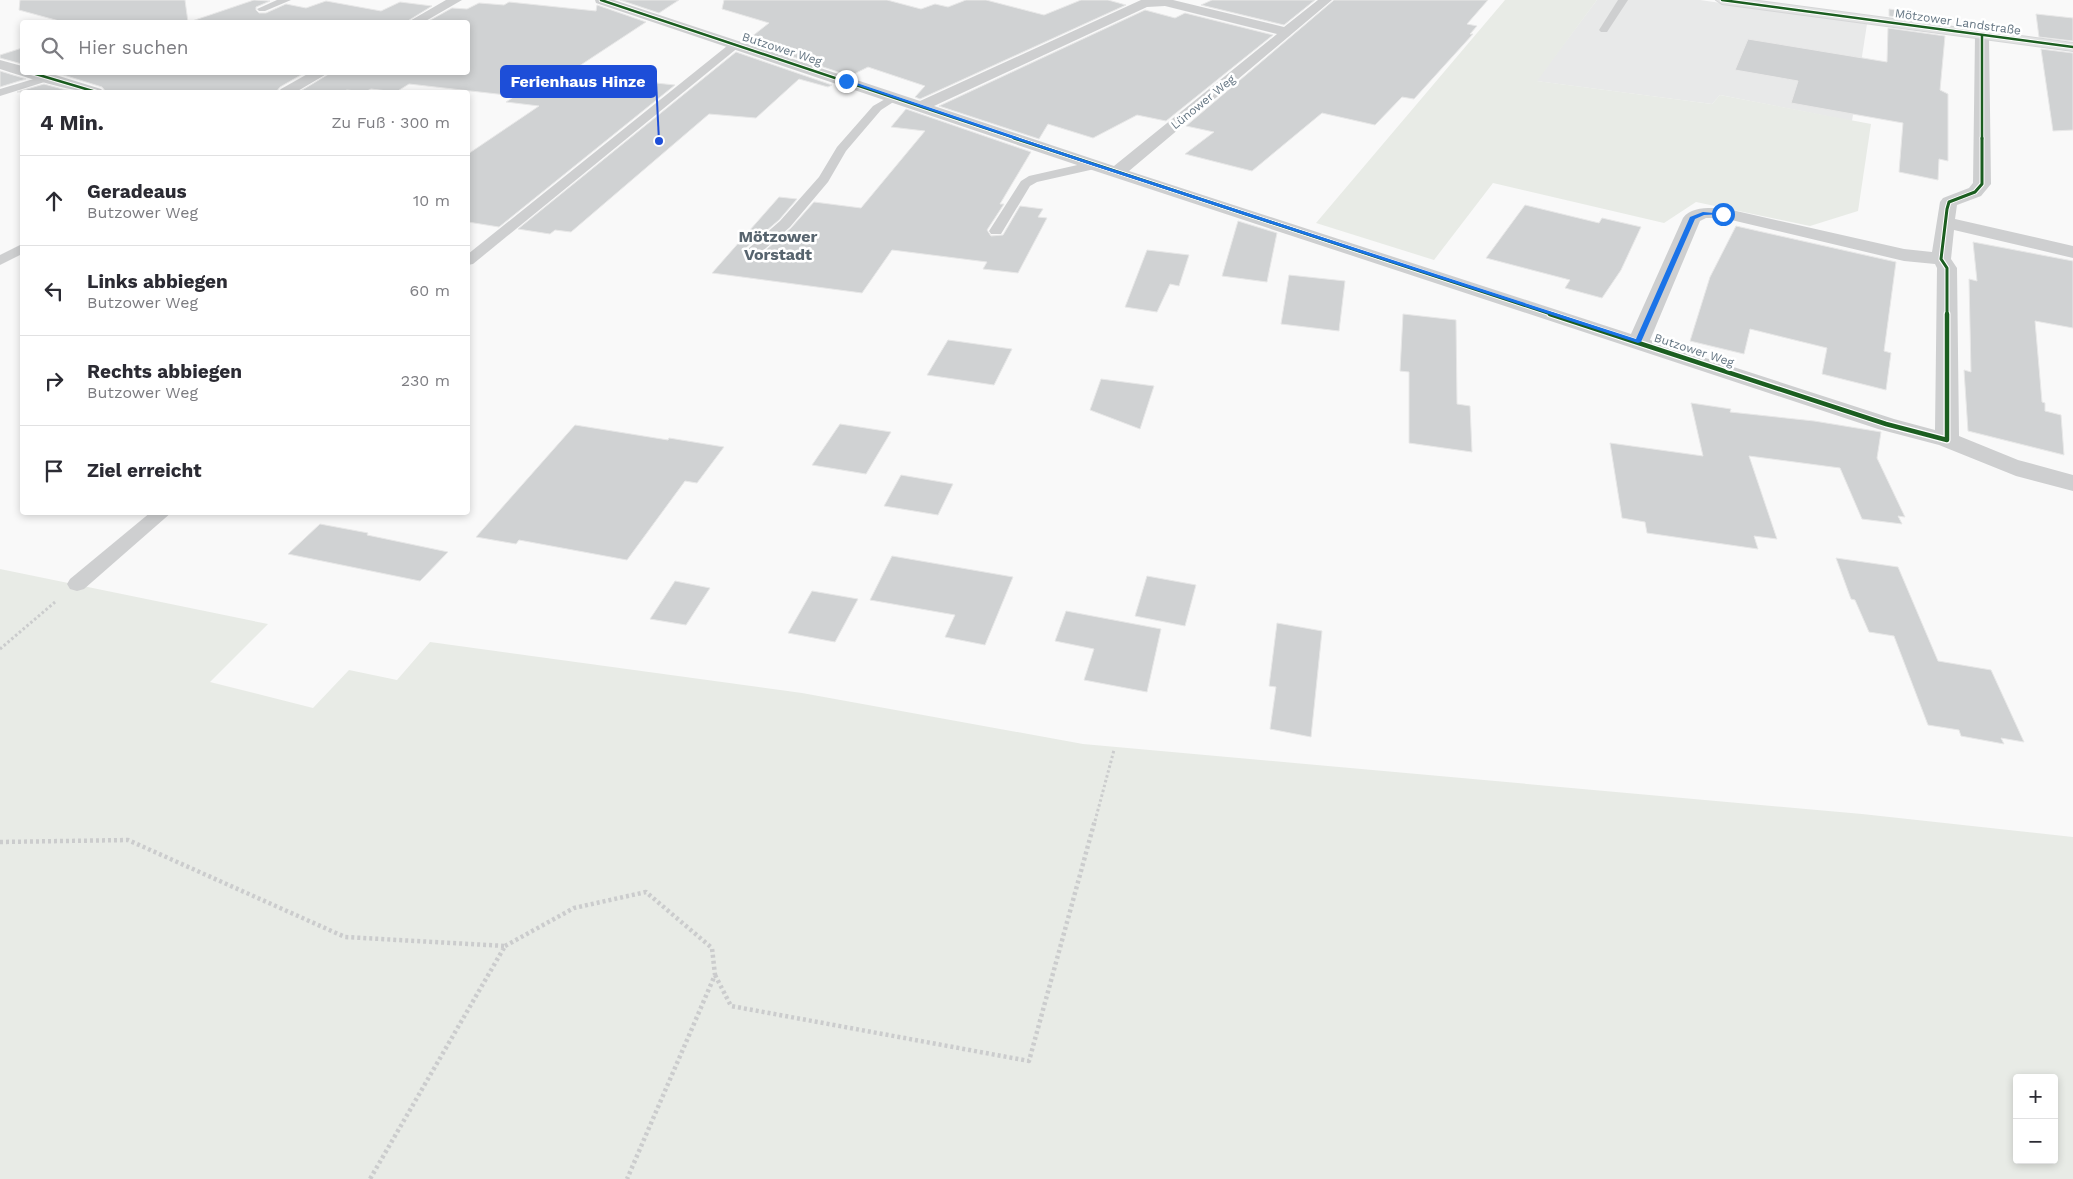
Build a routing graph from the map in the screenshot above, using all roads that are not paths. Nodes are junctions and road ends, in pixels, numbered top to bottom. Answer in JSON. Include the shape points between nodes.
{"nodes":[{"id":1,"x":286,"y":0,"type":"edge"},
{"id":2,"x":456,"y":0,"type":"edge"},
{"id":3,"x":601,"y":0,"type":"edge"},
{"id":4,"x":1326,"y":0,"type":"edge"},
{"id":5,"x":1623,"y":0,"type":"edge"},
{"id":6,"x":1722,"y":0,"type":"edge"},
{"id":7,"x":262,"y":9,"type":"dead end"},
{"id":8,"x":419,"y":20,"type":"edge"},
{"id":9,"x":1604,"y":30,"type":"dead end"},
{"id":10,"x":1287,"y":32,"type":"junction"},
{"id":11,"x":1982,"y":36,"type":"junction"},
{"id":12,"x":736,"y":44,"type":"junction"},
{"id":13,"x":2073,"y":47,"type":"edge"},
{"id":14,"x":0,"y":64,"type":"edge"},
{"id":15,"x":20,"y":69,"type":"edge"},
{"id":16,"x":38,"y":75,"type":"edge"},
{"id":17,"x":317,"y":75,"type":"edge"},
{"id":18,"x":47,"y":78,"type":"junction"},
{"id":19,"x":89,"y":90,"type":"edge"},
{"id":20,"x":290,"y":90,"type":"edge"},
{"id":21,"x":0,"y":93,"type":"edge"},
{"id":22,"x":894,"y":97,"type":"junction"},
{"id":23,"x":922,"y":106,"type":"junction"},
{"id":24,"x":1095,"y":165,"type":"junction"},
{"id":25,"x":1118,"y":171,"type":"junction"},
{"id":26,"x":1946,"y":223,"type":"junction"},
{"id":27,"x":996,"y":231,"type":"dead end"},
{"id":28,"x":20,"y":249,"type":"edge"},
{"id":29,"x":754,"y":251,"type":"dead end"},
{"id":30,"x":2073,"y":252,"type":"edge"},
{"id":31,"x":470,"y":259,"type":"edge"},
{"id":32,"x":1941,"y":259,"type":"junction"},
{"id":33,"x":0,"y":260,"type":"edge"},
{"id":34,"x":1638,"y":342,"type":"junction"},
{"id":35,"x":1947,"y":440,"type":"junction"},
{"id":36,"x":2073,"y":484,"type":"edge"},
{"id":37,"x":159,"y":515,"type":"edge"},
{"id":38,"x":77,"y":584,"type":"road end"}],
"edges":[{"from":1,"to":7,"type":"lane"},
{"from":2,"to":8,"type":"street"},
{"from":3,"to":12,"type":"street","name":"Butzower Weg"},
{"from":4,"to":10,"type":"street","name":"Lünower Weg"},
{"from":5,"to":9,"type":"lane"},
{"from":6,"to":11,"type":"main road","name":"Mötzower Landstraße"},
{"from":10,"to":23,"type":"street","via":[[1165,2],[1145,3]]},
{"from":10,"to":25,"type":"street","name":"Lünower Weg"},
{"from":11,"to":13,"type":"main road","name":"Mötzower Landstraße"},
{"from":11,"to":26,"type":"street","via":[[1982,184],[1975,192],[1949,202]]},
{"from":12,"to":22,"type":"street","name":"Butzower Weg"},
{"from":12,"to":31,"type":"lane","name":"Butzower Weg"},
{"from":14,"to":15,"type":"street"},
{"from":16,"to":18,"type":"street"},
{"from":17,"to":20,"type":"street"},
{"from":18,"to":19,"type":"street"},
{"from":18,"to":21,"type":"lane"},
{"from":22,"to":23,"type":"street","name":"Butzower Weg"},
{"from":22,"to":29,"type":"lane","via":[[877,108],[841,150],[818,186],[785,224]]},
{"from":23,"to":24,"type":"street","name":"Butzower Weg"},
{"from":24,"to":25,"type":"street","name":"Butzower Weg"},
{"from":24,"to":27,"type":"lane","via":[[1033,179],[1024,184]]},
{"from":25,"to":34,"type":"street","name":"Butzower Weg"},
{"from":26,"to":30,"type":"street"},
{"from":26,"to":32,"type":"street"},
{"from":28,"to":33,"type":"lane"},
{"from":32,"to":34,"type":"street","name":"Butzower Weg","via":[[1904,255],[1723,214],[1703,213],[1692,218]]},
{"from":32,"to":35,"type":"street","via":[[1947,268]]},
{"from":34,"to":35,"type":"street","name":"Butzower Weg","via":[[1886,424]]},
{"from":35,"to":36,"type":"street","name":"Butzower Weg","via":[[1988,458]]},
{"from":37,"to":38,"type":"lane"}]}
